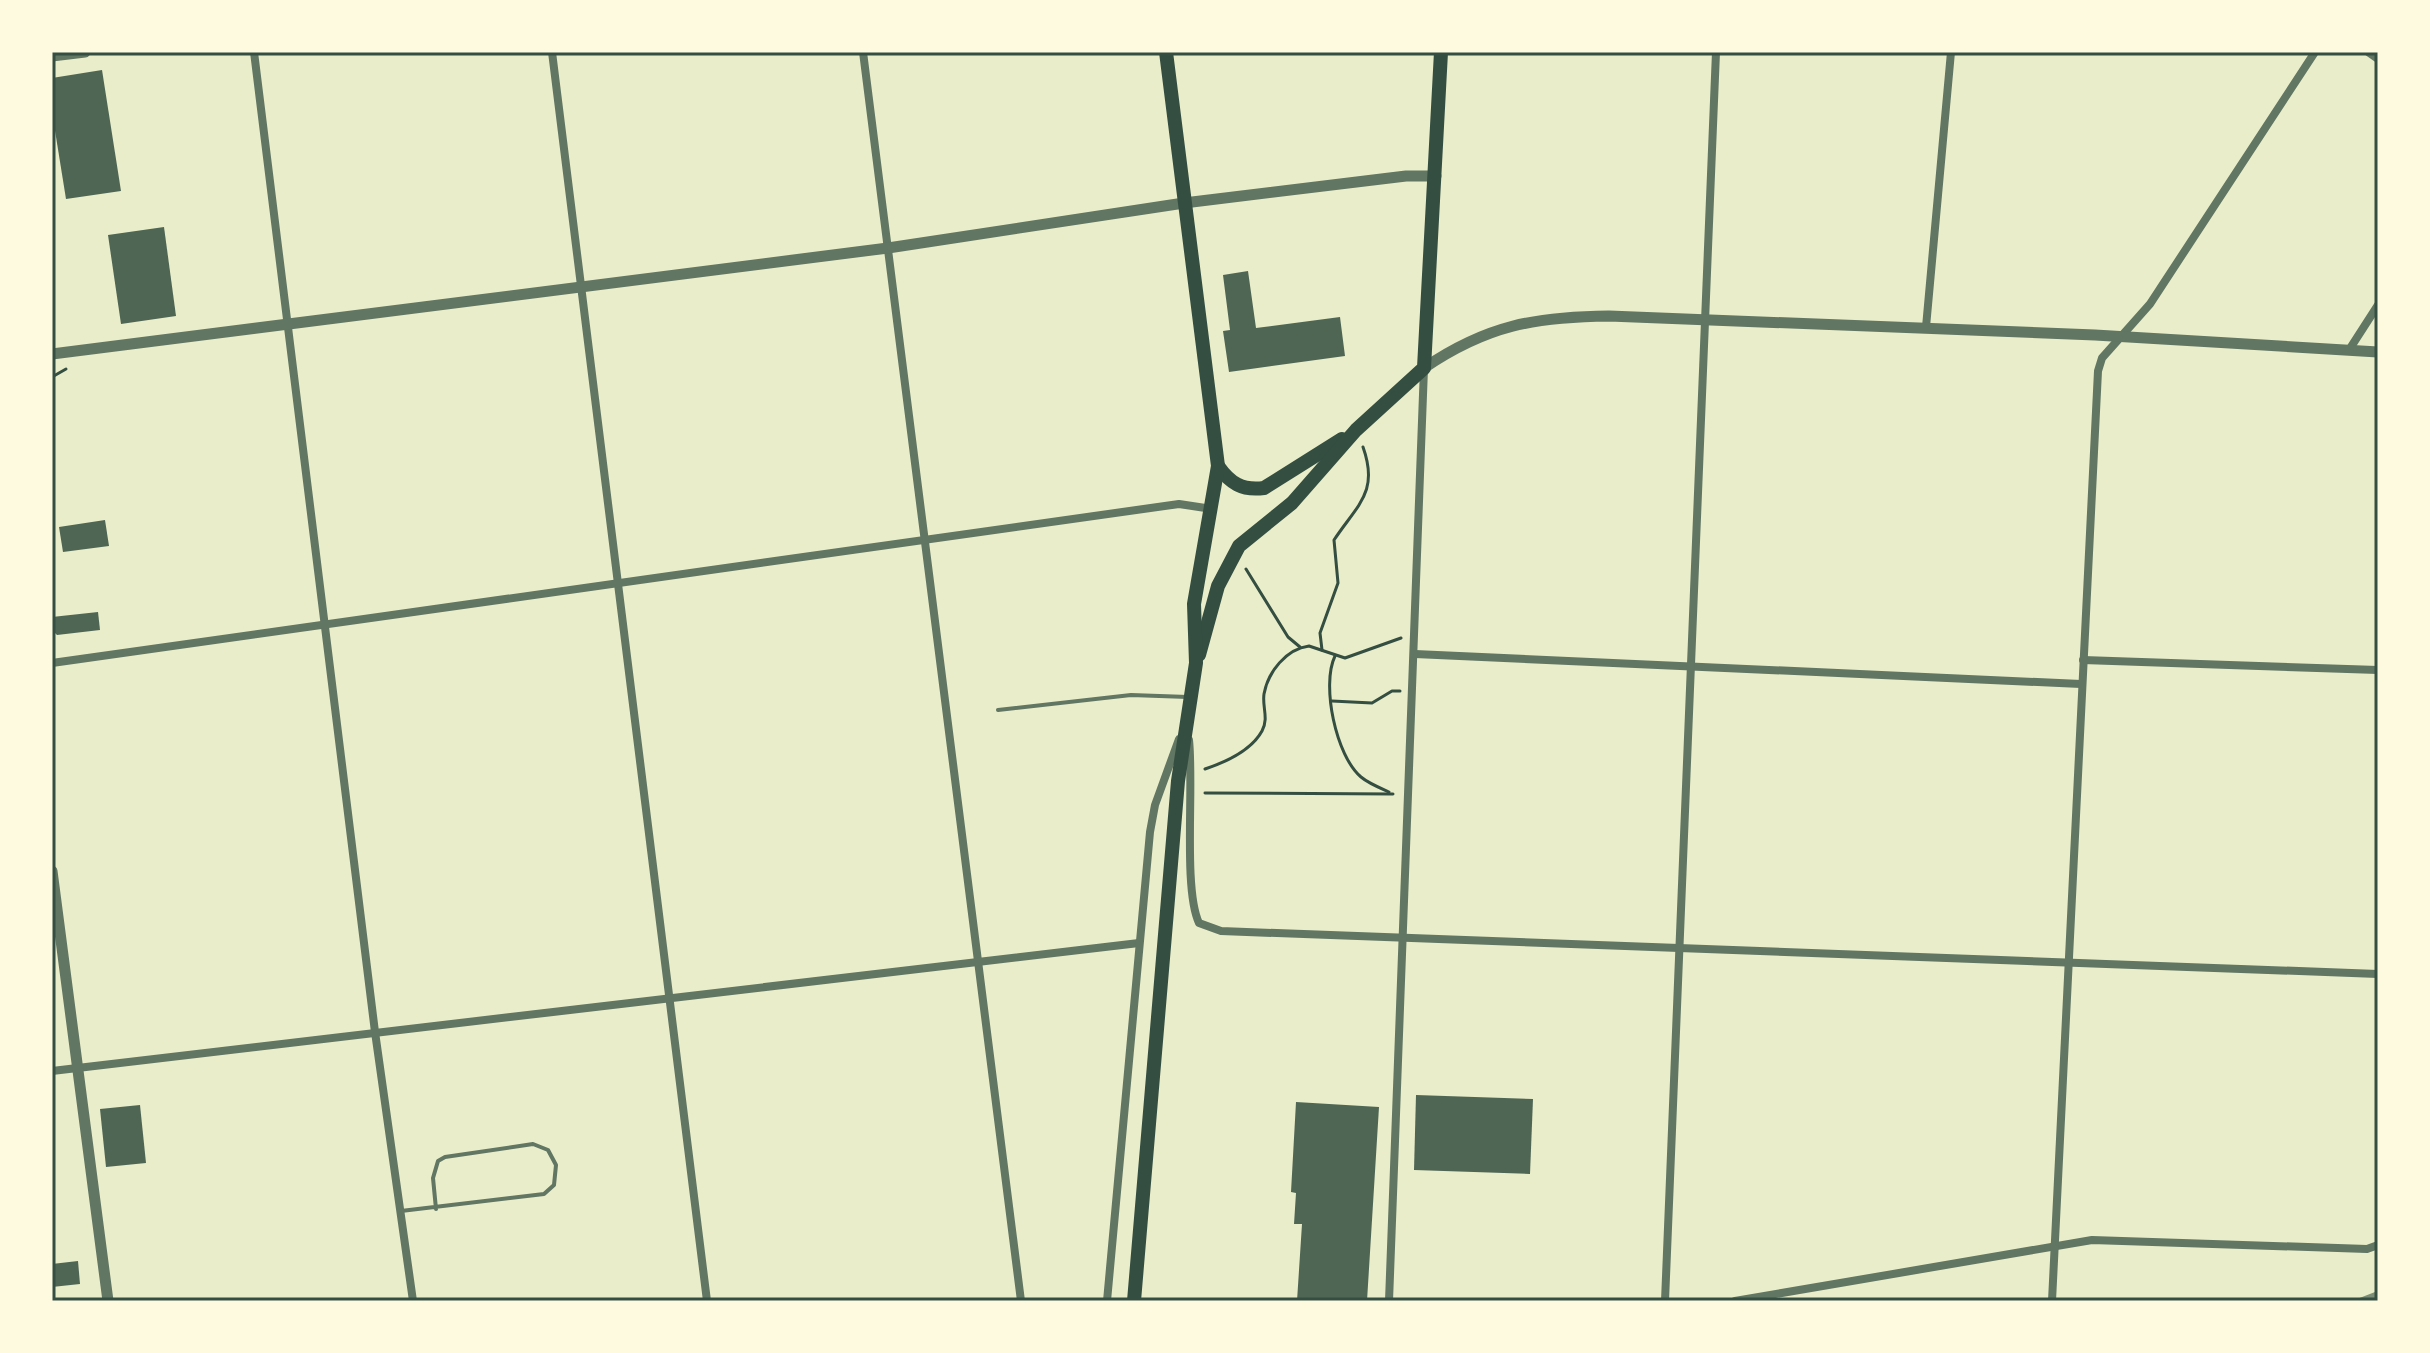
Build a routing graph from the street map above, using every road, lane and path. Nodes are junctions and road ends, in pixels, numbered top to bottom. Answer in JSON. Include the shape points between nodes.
{"nodes":[{"id":1,"x":85,"y":52,"type":"edge"},
{"id":2,"x":254,"y":52,"type":"edge"},
{"id":3,"x":552,"y":52,"type":"edge"},
{"id":4,"x":863,"y":52,"type":"edge"},
{"id":5,"x":1166,"y":52,"type":"edge"},
{"id":6,"x":1441,"y":52,"type":"edge"},
{"id":7,"x":1716,"y":52,"type":"edge"},
{"id":8,"x":1951,"y":52,"type":"edge"},
{"id":9,"x":2315,"y":52,"type":"edge"},
{"id":10,"x":2368,"y":52,"type":"edge"},
{"id":11,"x":52,"y":56,"type":"edge"},
{"id":12,"x":2378,"y":59,"type":"edge"},
{"id":13,"x":1436,"y":176,"type":"junction"},
{"id":14,"x":1184,"y":203,"type":"junction"},
{"id":15,"x":888,"y":248,"type":"junction"},
{"id":16,"x":581,"y":285,"type":"junction"},
{"id":17,"x":2378,"y":305,"type":"edge"},
{"id":18,"x":1704,"y":320,"type":"junction"},
{"id":19,"x":287,"y":324,"type":"junction"},
{"id":20,"x":1926,"y":327,"type":"junction"},
{"id":21,"x":2120,"y":337,"type":"junction"},
{"id":22,"x":2349,"y":350,"type":"junction"},
{"id":23,"x":2378,"y":352,"type":"edge"},
{"id":24,"x":52,"y":354,"type":"edge"},
{"id":25,"x":1424,"y":368,"type":"junction"},
{"id":26,"x":1356,"y":430,"type":"junction"},
{"id":27,"x":1218,"y":466,"type":"junction"},
{"id":28,"x":1212,"y":509,"type":"junction"},
{"id":29,"x":924,"y":541,"type":"junction"},
{"id":30,"x":1230,"y":558,"type":"junction"},
{"id":31,"x":620,"y":583,"type":"junction"},
{"id":32,"x":326,"y":624,"type":"junction"},
{"id":33,"x":1415,"y":631,"type":"junction"},
{"id":34,"x":1300,"y":647,"type":"junction"},
{"id":35,"x":1322,"y":650,"type":"junction"},
{"id":36,"x":1415,"y":654,"type":"junction"},
{"id":37,"x":1335,"y":656,"type":"junction"},
{"id":38,"x":2083,"y":660,"type":"junction"},
{"id":39,"x":52,"y":663,"type":"edge"},
{"id":40,"x":1196,"y":663,"type":"junction"},
{"id":41,"x":1693,"y":666,"type":"junction"},
{"id":42,"x":2378,"y":670,"type":"edge"},
{"id":43,"x":2081,"y":684,"type":"junction"},
{"id":44,"x":1413,"y":692,"type":"junction"},
{"id":45,"x":1190,"y":697,"type":"junction"},
{"id":46,"x":1332,"y":701,"type":"junction"},
{"id":47,"x":998,"y":710,"type":"dead end"},
{"id":48,"x":1186,"y":719,"type":"junction"},
{"id":49,"x":1192,"y":773,"type":"junction"},
{"id":50,"x":1193,"y":793,"type":"junction"},
{"id":51,"x":1392,"y":794,"type":"junction"},
{"id":52,"x":1409,"y":794,"type":"junction"},
{"id":53,"x":52,"y":871,"type":"edge"},
{"id":54,"x":1402,"y":939,"type":"junction"},
{"id":55,"x":1139,"y":943,"type":"junction"},
{"id":56,"x":1678,"y":949,"type":"junction"},
{"id":57,"x":979,"y":960,"type":"junction"},
{"id":58,"x":2069,"y":965,"type":"junction"},
{"id":59,"x":2378,"y":974,"type":"edge"},
{"id":60,"x":669,"y":998,"type":"junction"},
{"id":61,"x":375,"y":1032,"type":"junction"},
{"id":62,"x":78,"y":1070,"type":"junction"},
{"id":63,"x":52,"y":1071,"type":"edge"},
{"id":64,"x":436,"y":1209,"type":"junction"},
{"id":65,"x":401,"y":1211,"type":"junction"},
{"id":66,"x":2055,"y":1245,"type":"junction"},
{"id":67,"x":2378,"y":1245,"type":"edge"},
{"id":68,"x":108,"y":1301,"type":"edge"},
{"id":69,"x":413,"y":1301,"type":"edge"},
{"id":70,"x":707,"y":1301,"type":"edge"},
{"id":71,"x":1021,"y":1301,"type":"edge"},
{"id":72,"x":1107,"y":1301,"type":"edge"},
{"id":73,"x":1134,"y":1301,"type":"edge"},
{"id":74,"x":1389,"y":1301,"type":"edge"},
{"id":75,"x":1665,"y":1301,"type":"edge"},
{"id":76,"x":1735,"y":1301,"type":"edge"},
{"id":77,"x":2052,"y":1301,"type":"edge"}],
"edges":[{"from":1,"to":11,"type":"street"},
{"from":2,"to":19,"type":"street"},
{"from":3,"to":16,"type":"street"},
{"from":4,"to":15,"type":"street"},
{"from":5,"to":14,"type":"main road"},
{"from":6,"to":13,"type":"main road"},
{"from":7,"to":18,"type":"street"},
{"from":8,"to":20,"type":"street"},
{"from":9,"to":21,"type":"street","via":[[2150,304]]},
{"from":10,"to":12,"type":"street"},
{"from":13,"to":14,"type":"street"},
{"from":13,"to":25,"type":"main road"},
{"from":14,"to":15,"type":"street"},
{"from":14,"to":27,"type":"main road"},
{"from":15,"to":16,"type":"street"},
{"from":15,"to":29,"type":"street"},
{"from":16,"to":19,"type":"street"},
{"from":16,"to":31,"type":"street"},
{"from":17,"to":22,"type":"street"},
{"from":18,"to":20,"type":"street"},
{"from":18,"to":25,"type":"street","via":[[1609,316],[1519,322],[1459,344]]},
{"from":18,"to":41,"type":"street"},
{"from":19,"to":24,"type":"street"},
{"from":19,"to":32,"type":"street"},
{"from":20,"to":21,"type":"street"},
{"from":21,"to":22,"type":"street"},
{"from":21,"to":38,"type":"street","via":[[2098,371]]},
{"from":22,"to":23,"type":"street"},
{"from":25,"to":26,"type":"main road"},
{"from":25,"to":33,"type":"street"},
{"from":26,"to":27,"type":"main road","via":[[1264,488],[1251,490],[1232,482]]},
{"from":26,"to":30,"type":"main road","via":[[1299,496]]},
{"from":26,"to":35,"type":"path","via":[[1371,478],[1367,493],[1334,540],[1338,583],[1320,633]]},
{"from":27,"to":28,"type":"main road"},
{"from":28,"to":29,"type":"street","via":[[1179,504]]},
{"from":28,"to":40,"type":"main road","via":[[1194,604]]},
{"from":29,"to":31,"type":"street"},
{"from":29,"to":57,"type":"street"},
{"from":30,"to":34,"type":"path","via":[[1244,566],[1288,637]]},
{"from":30,"to":40,"type":"main road"},
{"from":31,"to":32,"type":"street"},
{"from":31,"to":60,"type":"street"},
{"from":32,"to":39,"type":"street"},
{"from":32,"to":61,"type":"street"},
{"from":33,"to":36,"type":"street"},
{"from":33,"to":37,"type":"path","via":[[1357,656]]},
{"from":34,"to":35,"type":"path"},
{"from":34,"to":49,"type":"path","via":[[1275,667],[1264,697],[1267,720],[1251,745]]},
{"from":35,"to":37,"type":"path"},
{"from":36,"to":41,"type":"street"},
{"from":36,"to":44,"type":"street"},
{"from":37,"to":46,"type":"path"},
{"from":38,"to":42,"type":"street"},
{"from":38,"to":43,"type":"street"},
{"from":40,"to":45,"type":"main road"},
{"from":41,"to":43,"type":"street"},
{"from":41,"to":56,"type":"street"},
{"from":43,"to":58,"type":"street"},
{"from":44,"to":46,"type":"path","via":[[1392,691],[1372,703]]},
{"from":44,"to":52,"type":"street"},
{"from":45,"to":47,"type":"lane","via":[[1131,695]]},
{"from":45,"to":48,"type":"main road"},
{"from":46,"to":51,"type":"path","via":[[1348,761],[1360,776]]},
{"from":48,"to":49,"type":"street"},
{"from":48,"to":55,"type":"street","via":[[1155,805]]},
{"from":48,"to":73,"type":"main road"},
{"from":49,"to":50,"type":"street"},
{"from":50,"to":51,"type":"path"},
{"from":50,"to":54,"type":"street","via":[[1191,900],[1199,923],[1221,931]]},
{"from":51,"to":52,"type":"path"},
{"from":52,"to":54,"type":"street"},
{"from":53,"to":62,"type":"street"},
{"from":54,"to":56,"type":"street"},
{"from":54,"to":74,"type":"street"},
{"from":55,"to":57,"type":"street"},
{"from":55,"to":72,"type":"street"},
{"from":56,"to":58,"type":"street"},
{"from":56,"to":75,"type":"street"},
{"from":57,"to":60,"type":"street"},
{"from":57,"to":71,"type":"street"},
{"from":58,"to":59,"type":"street"},
{"from":58,"to":66,"type":"street"},
{"from":60,"to":61,"type":"street"},
{"from":60,"to":70,"type":"street"},
{"from":61,"to":62,"type":"street"},
{"from":61,"to":65,"type":"street"},
{"from":62,"to":63,"type":"street"},
{"from":62,"to":68,"type":"street"},
{"from":64,"to":64,"type":"lane","via":[[544,1194],[554,1185],[556,1165],[548,1150],[533,1144],[445,1157],[438,1161],[433,1178]]},
{"from":64,"to":65,"type":"lane"},
{"from":65,"to":69,"type":"street"},
{"from":66,"to":67,"type":"street","via":[[2092,1240],[2367,1249]]},
{"from":66,"to":76,"type":"street"},
{"from":66,"to":77,"type":"street"}]}
